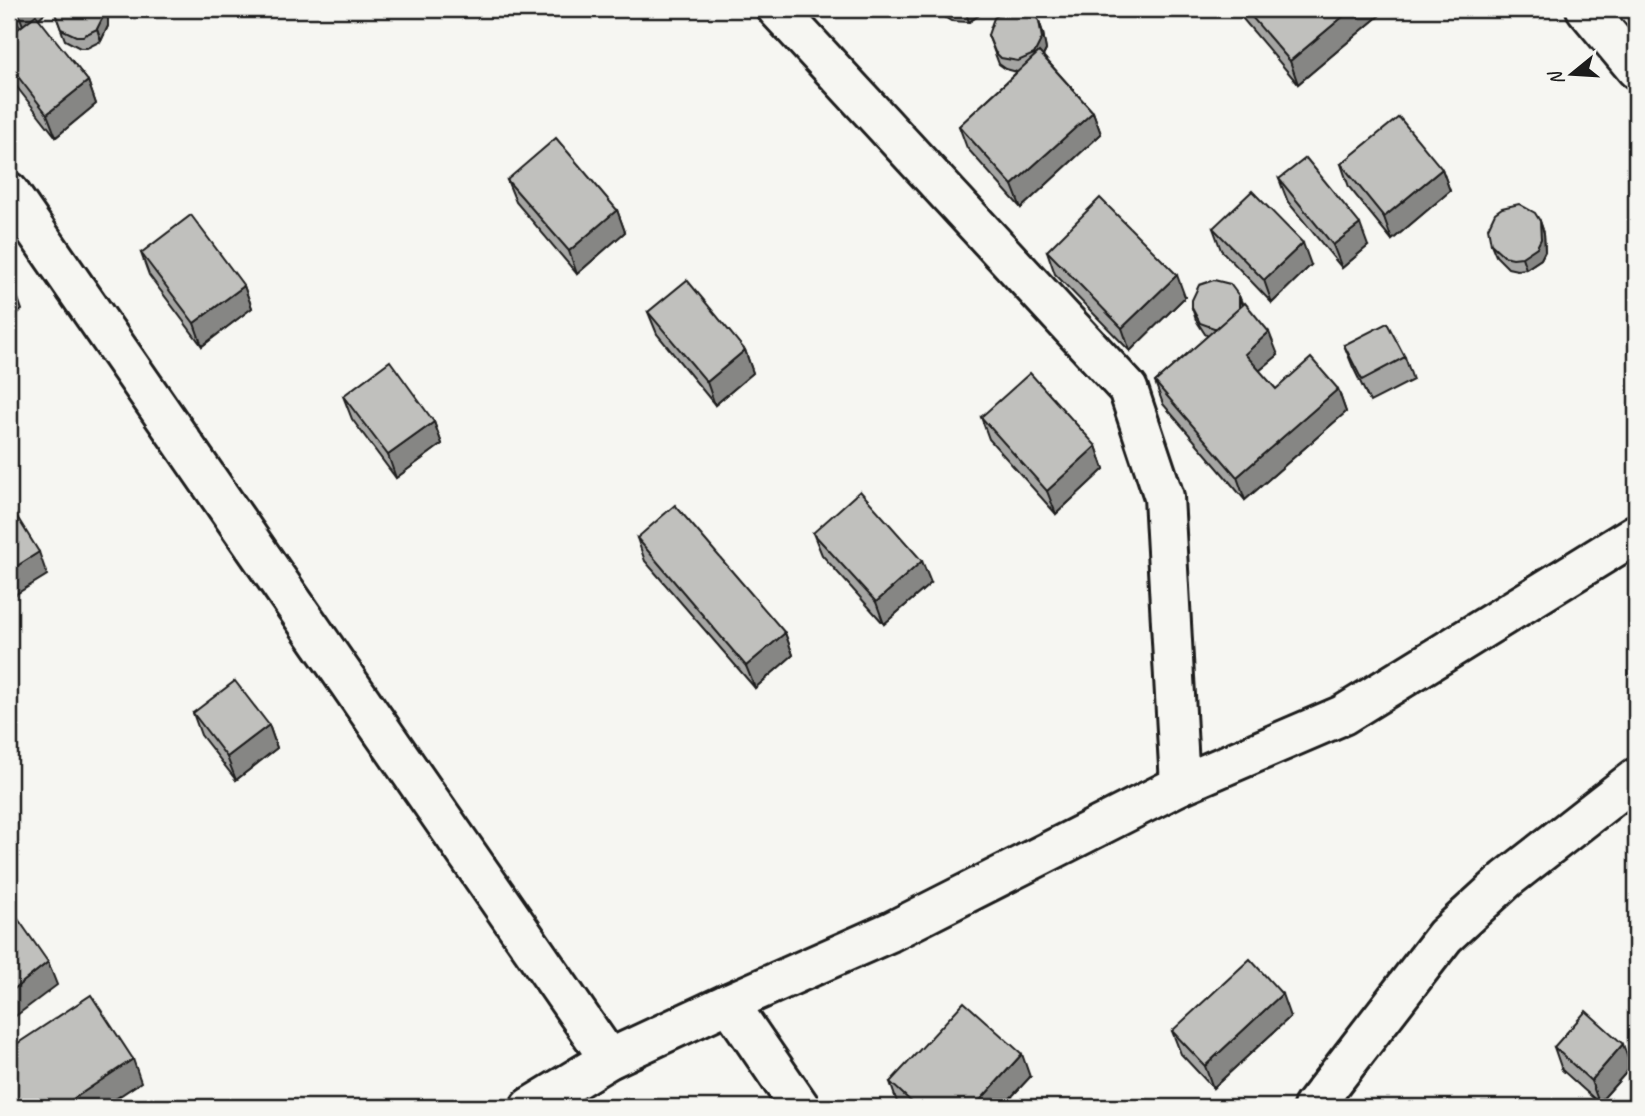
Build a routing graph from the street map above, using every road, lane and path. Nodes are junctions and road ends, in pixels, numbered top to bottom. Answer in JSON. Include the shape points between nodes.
{"nodes":[{"id":1,"x":777,"y":9,"type":"edge"},
{"id":2,"x":1586,"y":9,"type":"edge"},
{"id":3,"x":1636,"y":69,"type":"edge"},
{"id":4,"x":9,"y":192,"type":"edge"},
{"id":5,"x":1636,"y":534,"type":"edge"},
{"id":6,"x":1636,"y":778,"type":"edge"},
{"id":7,"x":1180,"y":785,"type":"junction"},
{"id":8,"x":729,"y":1003,"type":"junction"},
{"id":9,"x":609,"y":1059,"type":"junction"},
{"id":10,"x":530,"y":1107,"type":"edge"},
{"id":11,"x":800,"y":1107,"type":"edge"},
{"id":12,"x":1313,"y":1107,"type":"edge"}],
"edges":[{"from":1,"to":7,"type":"street","via":[[1128,389],[1164,497]]},
{"from":2,"to":3,"type":"street"},
{"from":4,"to":9,"type":"street"},
{"from":5,"to":7,"type":"street","via":[[1343,715]]},
{"from":6,"to":12,"type":"street","via":[[1507,879],[1445,936]]},
{"from":7,"to":8,"type":"street","via":[[890,932]]},
{"from":8,"to":9,"type":"street"},
{"from":8,"to":11,"type":"street"},
{"from":9,"to":10,"type":"street"}]}
